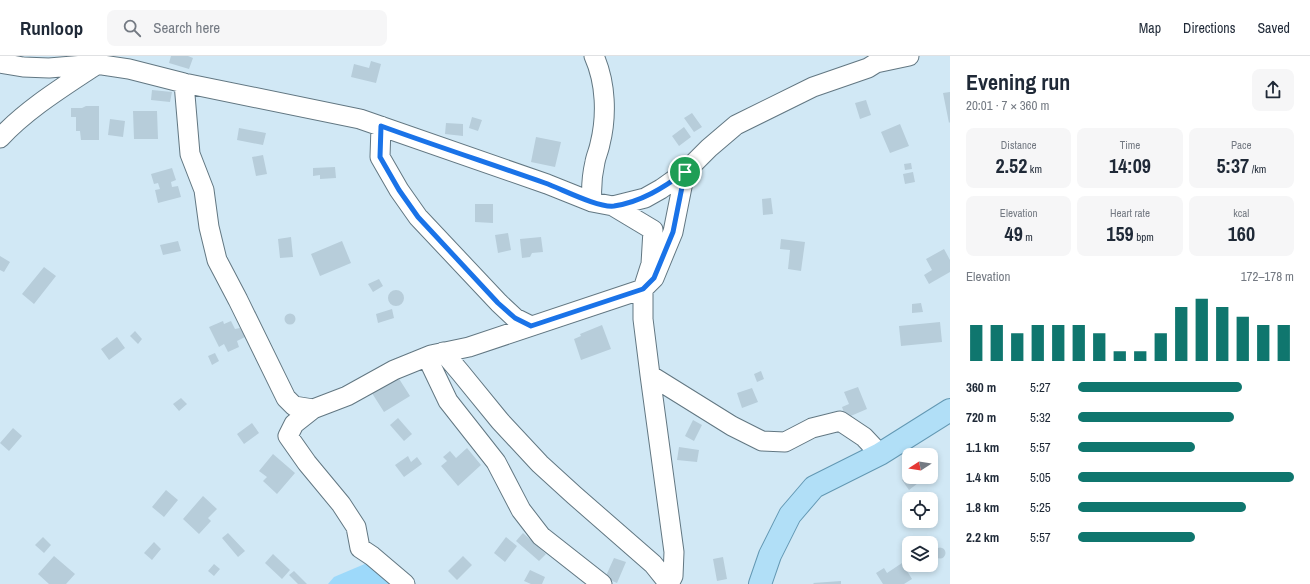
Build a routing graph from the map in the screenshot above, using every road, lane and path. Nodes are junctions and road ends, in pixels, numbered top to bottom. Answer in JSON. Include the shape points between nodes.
{"nodes":[{"id":1,"x":594,"y":56,"type":"edge"},
{"id":2,"x":909,"y":56,"type":"edge"},
{"id":3,"x":102,"y":60,"type":"edge"},
{"id":4,"x":0,"y":63,"type":"edge"},
{"id":5,"x":184,"y":83,"type":"junction"},
{"id":6,"x":381,"y":126,"type":"junction"},
{"id":7,"x":0,"y":138,"type":"edge"},
{"id":8,"x":685,"y":172,"type":"junction"},
{"id":9,"x":592,"y":202,"type":"junction"},
{"id":10,"x":613,"y":206,"type":"junction"},
{"id":11,"x":643,"y":289,"type":"junction"},
{"id":12,"x":531,"y":326,"type":"junction"},
{"id":13,"x":435,"y":354,"type":"junction"},
{"id":14,"x":650,"y":375,"type":"junction"},
{"id":15,"x":313,"y":409,"type":"junction"},
{"id":16,"x":950,"y":410,"type":"edge"},
{"id":17,"x":880,"y":454,"type":"junction"},
{"id":18,"x":404,"y":584,"type":"edge"},
{"id":19,"x":602,"y":584,"type":"edge"},
{"id":20,"x":669,"y":584,"type":"edge"},
{"id":21,"x":760,"y":584,"type":"edge"}],
"edges":[{"from":1,"to":9,"type":"street","via":[[604,94],[604,122],[592,178]]},
{"from":2,"to":8,"type":"street","via":[[876,63],[813,87],[736,125]]},
{"from":3,"to":4,"type":"street","via":[[49,68]]},
{"from":3,"to":5,"type":"street"},
{"from":3,"to":7,"type":"street","via":[[10,127]]},
{"from":5,"to":6,"type":"street","via":[[360,119]]},
{"from":5,"to":15,"type":"street","via":[[190,154],[204,190],[217,260],[286,398],[294,406]]},
{"from":6,"to":9,"type":"street"},
{"from":6,"to":12,"type":"street","via":[[380,157],[418,217],[498,303],[515,318]]},
{"from":8,"to":10,"type":"street","via":[[645,198]]},
{"from":8,"to":11,"type":"street","via":[[673,232],[654,278]]},
{"from":9,"to":10,"type":"street"},
{"from":10,"to":11,"type":"street","via":[[653,230],[652,264]]},
{"from":11,"to":12,"type":"street"},
{"from":11,"to":14,"type":"street","via":[[643,320]]},
{"from":12,"to":13,"type":"street","via":[[469,347]]},
{"from":13,"to":15,"type":"street","via":[[394,370],[347,396]]},
{"from":13,"to":19,"type":"street","via":[[448,401],[496,462],[521,510],[541,536]]},
{"from":13,"to":20,"type":"street","via":[[460,372],[540,464],[653,564]]},
{"from":14,"to":17,"type":"street","via":[[732,426],[762,441],[785,442],[812,428],[840,421],[864,437]]},
{"from":14,"to":20,"type":"street","via":[[674,552],[673,576]]},
{"from":15,"to":18,"type":"street","via":[[294,424],[288,436],[356,527],[360,548]]},
{"from":16,"to":17,"type":"main road"},
{"from":17,"to":21,"type":"main road","via":[[814,487],[790,515],[770,555]]}]}
